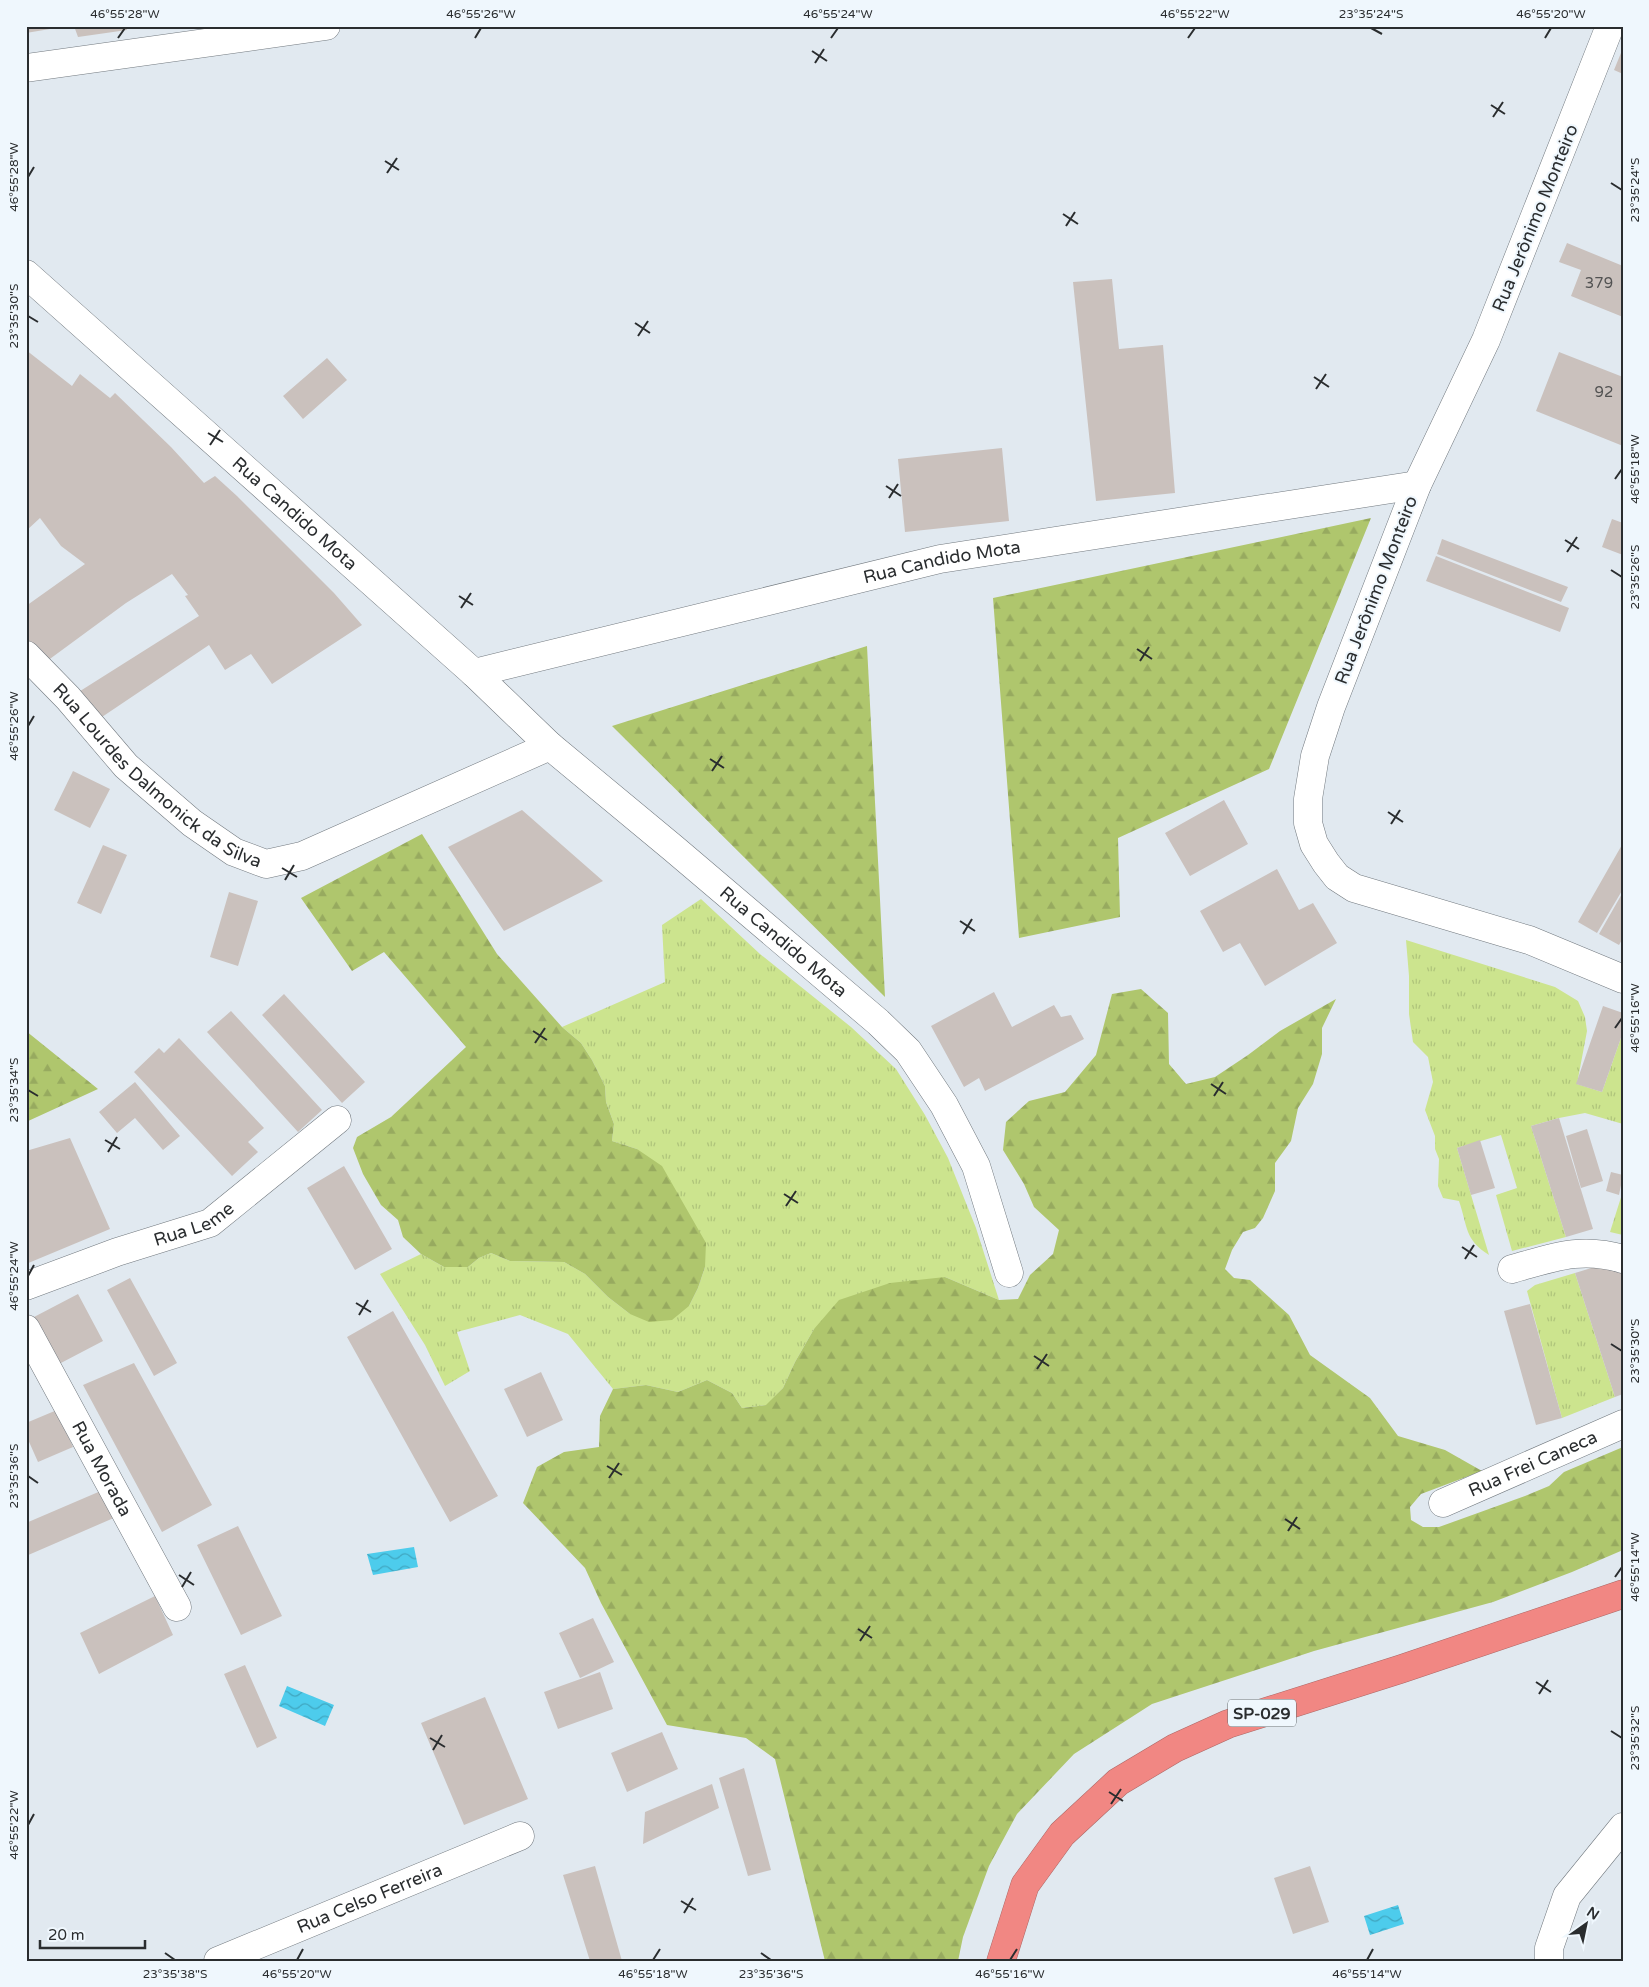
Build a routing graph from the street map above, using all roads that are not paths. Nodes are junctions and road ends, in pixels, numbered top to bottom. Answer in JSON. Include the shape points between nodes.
{"nodes":[{"id":1,"x":326,"y":26,"type":"edge"},
{"id":2,"x":1610,"y":26,"type":"edge"},
{"id":3,"x":26,"y":68,"type":"edge"},
{"id":4,"x":26,"y":274,"type":"edge"},
{"id":5,"x":1417,"y":485,"type":"junction"},
{"id":6,"x":26,"y":655,"type":"edge"},
{"id":7,"x":474,"y":673,"type":"junction"},
{"id":8,"x":550,"y":746,"type":"junction"},
{"id":9,"x":1623,"y":979,"type":"edge"},
{"id":10,"x":337,"y":1120,"type":"dead end"},
{"id":11,"x":1623,"y":1259,"type":"edge"},
{"id":12,"x":1512,"y":1269,"type":"dead end"},
{"id":13,"x":1009,"y":1273,"type":"dead end"},
{"id":14,"x":26,"y":1286,"type":"edge"},
{"id":15,"x":26,"y":1329,"type":"edge"},
{"id":16,"x":1623,"y":1424,"type":"edge"},
{"id":17,"x":1443,"y":1503,"type":"dead end"},
{"id":18,"x":1623,"y":1594,"type":"edge"},
{"id":19,"x":177,"y":1607,"type":"dead end"},
{"id":20,"x":1623,"y":1827,"type":"edge"},
{"id":21,"x":520,"y":1836,"type":"dead end"},
{"id":22,"x":218,"y":1961,"type":"edge"},
{"id":23,"x":1000,"y":1961,"type":"edge"},
{"id":24,"x":1549,"y":1961,"type":"edge"}],
"edges":[{"from":1,"to":3,"type":"street"},
{"from":2,"to":5,"type":"street","name":"Rua Jerônimo Monteiro","via":[[1486,340]]},
{"from":4,"to":7,"type":"street","name":"Rua Candido Mota"},
{"from":5,"to":7,"type":"street","name":"Rua Candido Mota","via":[[940,559]]},
{"from":5,"to":9,"type":"street","name":"Rua Jerônimo Monteiro","via":[[1315,756],[1308,798],[1308,823],[1314,844],[1337,876],[1354,888],[1529,940]]},
{"from":6,"to":8,"type":"street","name":"Rua Lourdes Dalmonick da Silva","via":[[126,766],[159,796],[234,852],[266,864],[302,856]]},
{"from":7,"to":8,"type":"street","name":"Rua Candido Mota"},
{"from":8,"to":13,"type":"street","name":"Rua Candido Mota","via":[[878,1022],[908,1051],[944,1104],[976,1166]]},
{"from":10,"to":14,"type":"street","name":"Rua Leme","via":[[210,1223],[117,1252]]},
{"from":11,"to":12,"type":"street","via":[[1587,1252],[1569,1253]]},
{"from":15,"to":19,"type":"street","name":"Rua Morada"},
{"from":16,"to":17,"type":"street","name":"Rua Frei Caneca"},
{"from":18,"to":23,"type":"highway","number":"SP-029","via":[[1228,1724],[1175,1748],[1118,1782],[1062,1834],[1025,1885]]},
{"from":20,"to":24,"type":"street","via":[[1567,1896],[1549,1948]]},
{"from":21,"to":22,"type":"street","name":"Rua Celso Ferreira"}]}
